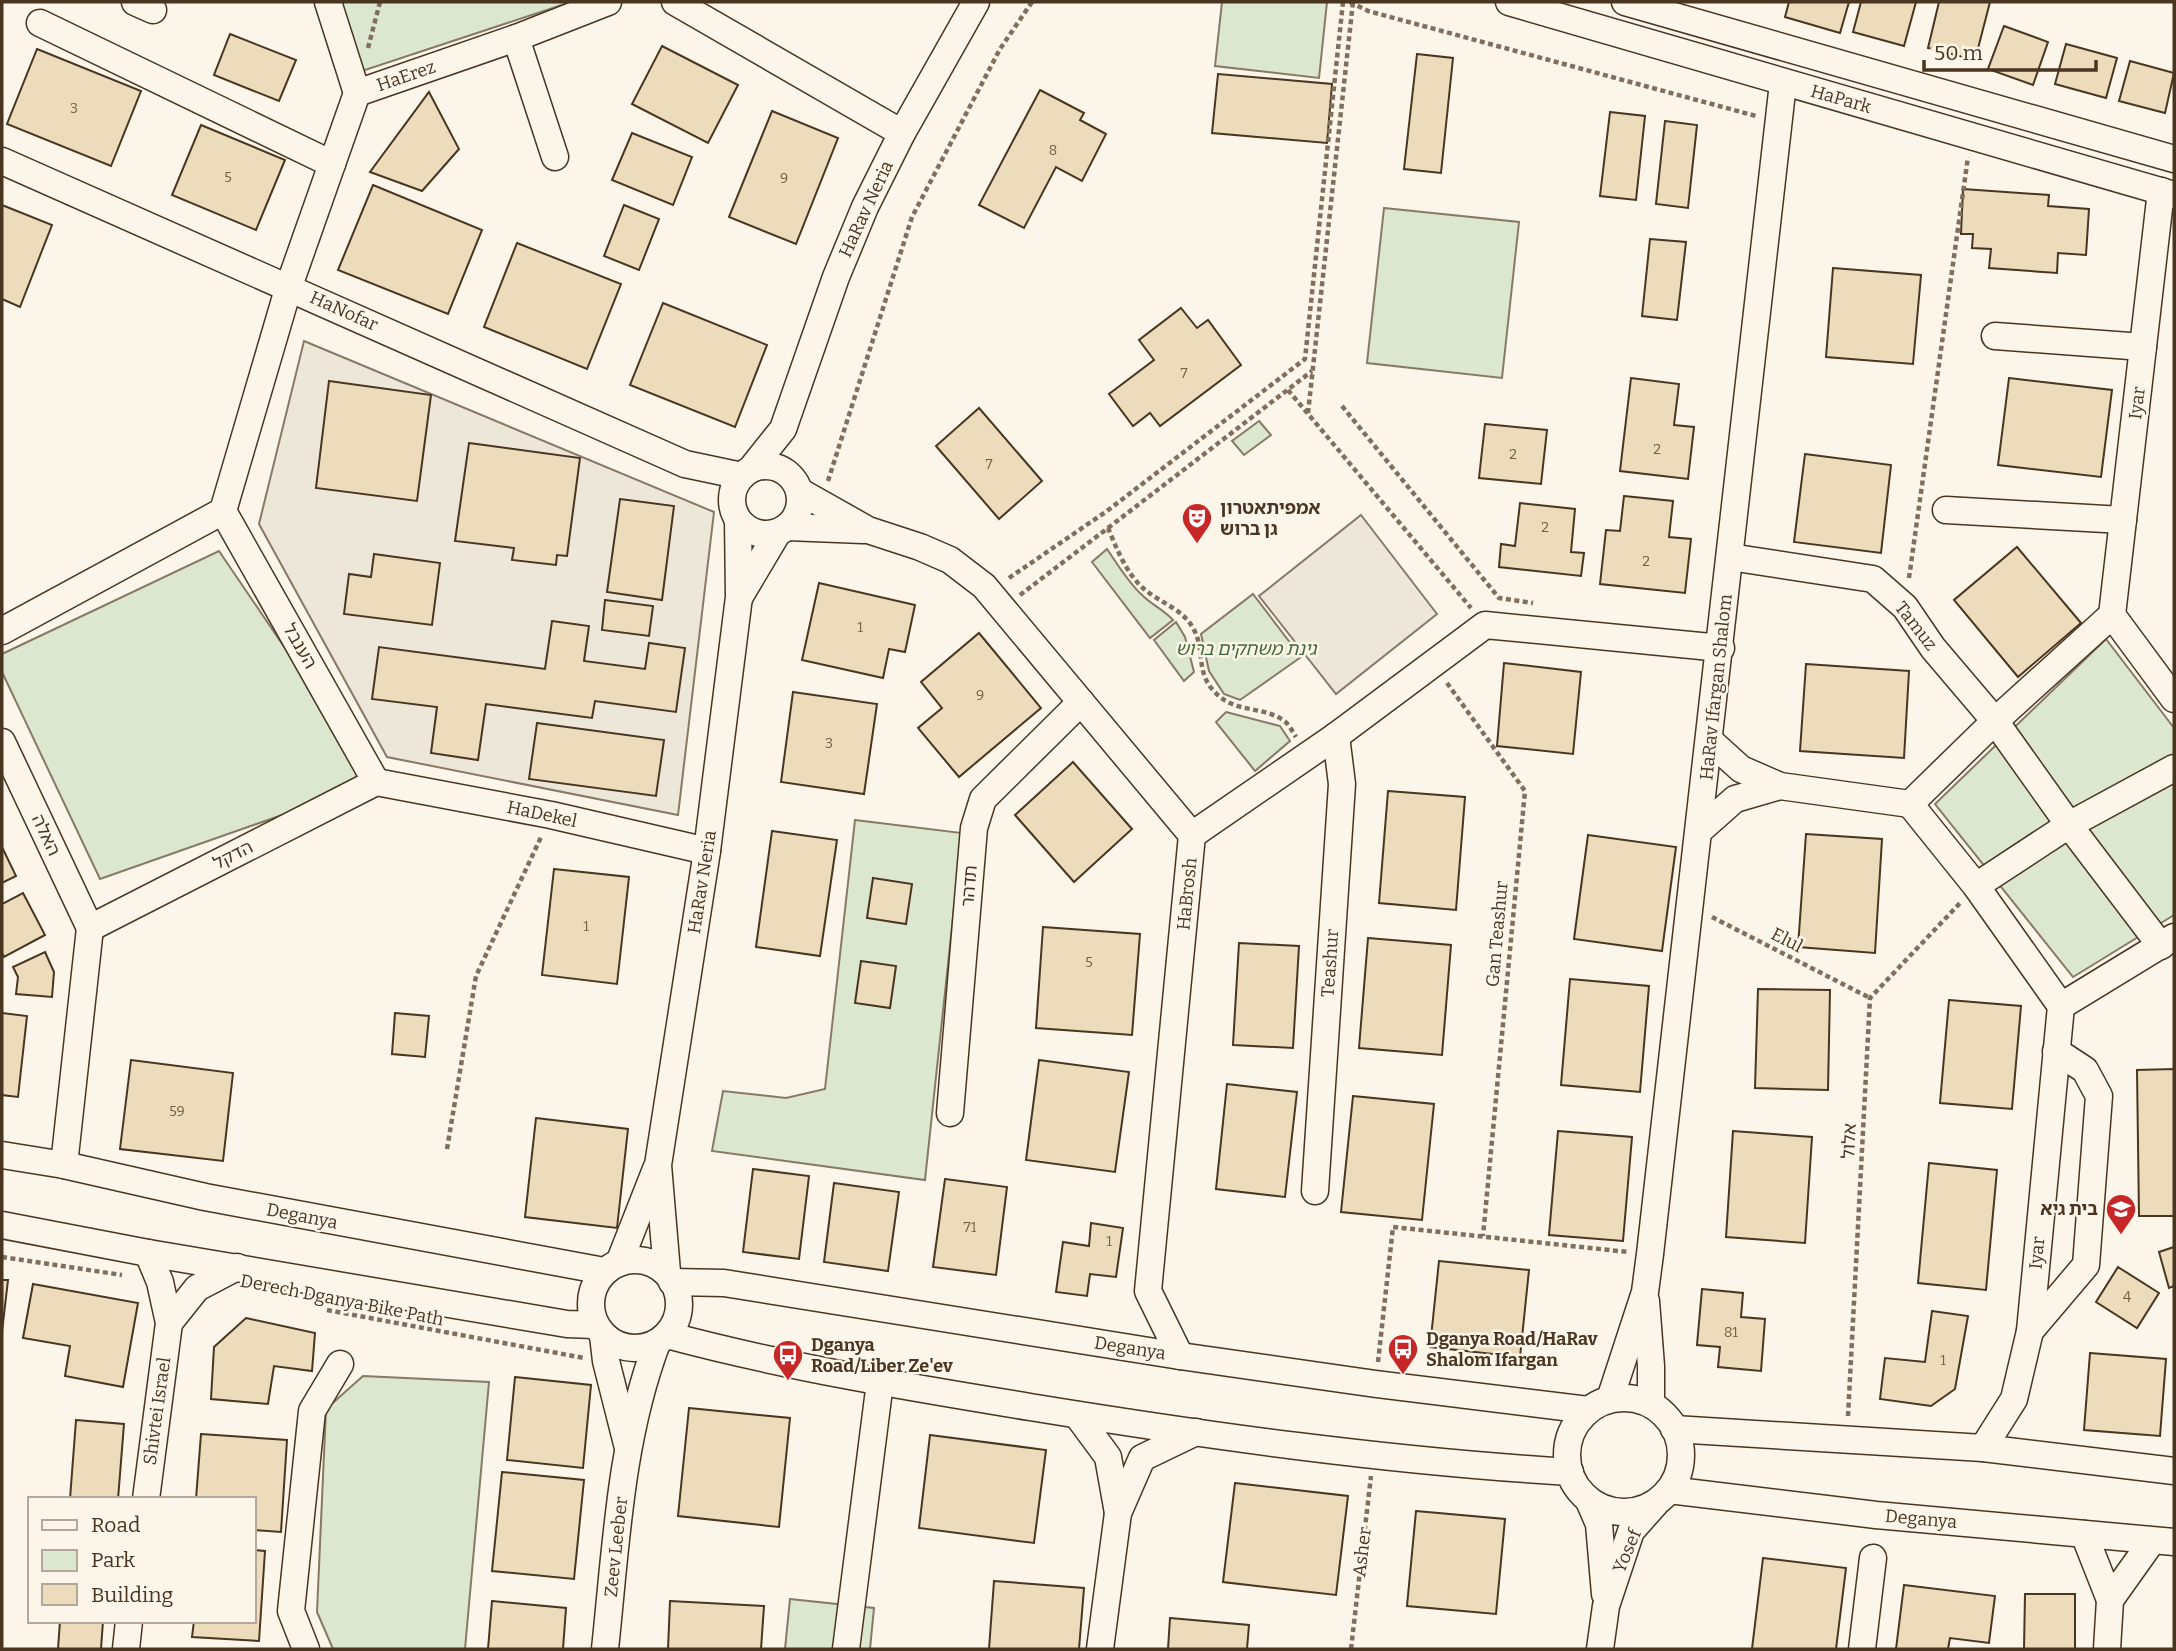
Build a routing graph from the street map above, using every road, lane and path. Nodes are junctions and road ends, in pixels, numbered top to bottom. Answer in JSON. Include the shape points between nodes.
{"nodes":[{"id":1,"x":328,"y":2,"type":"edge"},
{"id":2,"x":608,"y":2,"type":"edge"},
{"id":3,"x":676,"y":2,"type":"edge"},
{"id":4,"x":976,"y":2,"type":"edge"},
{"id":5,"x":1032,"y":2,"type":"edge"},
{"id":6,"x":1343,"y":2,"type":"edge"},
{"id":7,"x":1352,"y":2,"type":"edge"},
{"id":8,"x":1508,"y":2,"type":"edge"},
{"id":9,"x":1625,"y":2,"type":"edge"},
{"id":10,"x":1671,"y":9,"type":"edge"},
{"id":11,"x":40,"y":23,"type":"dead end"},
{"id":12,"x":516,"y":38,"type":"junction"},
{"id":13,"x":1783,"y":83,"type":"junction"},
{"id":14,"x":357,"y":93,"type":"junction"},
{"id":15,"x":1754,"y":129,"type":"dead end"},
{"id":16,"x":902,"y":133,"type":"junction"},
{"id":17,"x":1971,"y":136,"type":"junction"},
{"id":18,"x":555,"y":157,"type":"dead end"},
{"id":19,"x":2174,"y":159,"type":"edge"},
{"id":20,"x":2,"y":161,"type":"edge"},
{"id":21,"x":332,"y":164,"type":"junction"},
{"id":22,"x":2167,"y":193,"type":"edge"},
{"id":23,"x":289,"y":286,"type":"junction"},
{"id":24,"x":1995,"y":336,"type":"dead end"},
{"id":25,"x":2143,"y":347,"type":"junction"},
{"id":26,"x":1312,"y":371,"type":"junction"},
{"id":27,"x":1288,"y":390,"type":"junction"},
{"id":28,"x":1342,"y":406,"type":"dead end"},
{"id":29,"x":1308,"y":413,"type":"junction"},
{"id":30,"x":783,"y":429,"type":"junction"},
{"id":31,"x":685,"y":464,"type":"junction"},
{"id":32,"x":747,"y":473,"type":"junction"},
{"id":33,"x":794,"y":484,"type":"junction"},
{"id":34,"x":826,"y":487,"type":"dead end"},
{"id":35,"x":1946,"y":510,"type":"dead end"},
{"id":36,"x":223,"y":511,"type":"junction"},
{"id":37,"x":736,"y":514,"type":"junction"},
{"id":38,"x":2123,"y":520,"type":"junction"},
{"id":39,"x":1108,"y":528,"type":"junction"},
{"id":40,"x":782,"y":530,"type":"junction"},
{"id":41,"x":868,"y":530,"type":"junction"},
{"id":42,"x":1730,"y":557,"type":"junction"},
{"id":43,"x":1006,"y":580,"type":"dead end"},
{"id":44,"x":739,"y":597,"type":"junction"},
{"id":45,"x":1538,"y":604,"type":"dead end"},
{"id":46,"x":1905,"y":607,"type":"junction"},
{"id":47,"x":1003,"y":608,"type":"junction"},
{"id":48,"x":2112,"y":615,"type":"junction"},
{"id":49,"x":1485,"y":625,"type":"junction"},
{"id":50,"x":2,"y":631,"type":"edge"},
{"id":51,"x":1721,"y":648,"type":"junction"},
{"id":52,"x":1432,"y":664,"type":"junction"},
{"id":53,"x":2174,"y":699,"type":"edge"},
{"id":54,"x":1081,"y":702,"type":"junction"},
{"id":55,"x":1995,"y":721,"type":"junction"},
{"id":56,"x":1336,"y":736,"type":"junction"},
{"id":57,"x":1710,"y":740,"type":"junction"},
{"id":58,"x":2,"y":742,"type":"edge"},
{"id":59,"x":1310,"y":754,"type":"junction"},
{"id":60,"x":2174,"y":768,"type":"edge"},
{"id":61,"x":376,"y":782,"type":"junction"},
{"id":62,"x":1780,"y":786,"type":"junction"},
{"id":63,"x":1910,"y":804,"type":"junction"},
{"id":64,"x":551,"y":815,"type":"junction"},
{"id":65,"x":2069,"y":825,"type":"junction"},
{"id":66,"x":1700,"y":830,"type":"junction"},
{"id":67,"x":1192,"y":835,"type":"junction"},
{"id":68,"x":707,"y":850,"type":"junction"},
{"id":69,"x":1976,"y":886,"type":"junction"},
{"id":70,"x":1691,"y":906,"type":"junction"},
{"id":71,"x":90,"y":928,"type":"junction"},
{"id":72,"x":2168,"y":942,"type":"edge"},
{"id":73,"x":1870,"y":998,"type":"junction"},
{"id":74,"x":2061,"y":1006,"type":"junction"},
{"id":75,"x":2056,"y":1051,"type":"junction"},
{"id":76,"x":950,"y":1113,"type":"dead end"},
{"id":77,"x":447,"y":1149,"type":"dead end"},
{"id":78,"x":2,"y":1155,"type":"edge"},
{"id":79,"x":64,"y":1165,"type":"junction"},
{"id":80,"x":658,"y":1165,"type":"junction"},
{"id":81,"x":1315,"y":1191,"type":"dead end"},
{"id":82,"x":2,"y":1225,"type":"edge"},
{"id":83,"x":1483,"y":1236,"type":"junction"},
{"id":84,"x":148,"y":1253,"type":"junction"},
{"id":85,"x":1650,"y":1254,"type":"junction"},
{"id":86,"x":2,"y":1257,"type":"edge"},
{"id":87,"x":237,"y":1267,"type":"junction"},
{"id":88,"x":611,"y":1267,"type":"junction"},
{"id":89,"x":670,"y":1277,"type":"junction"},
{"id":90,"x":160,"y":1282,"type":"junction"},
{"id":91,"x":1645,"y":1292,"type":"junction"},
{"id":92,"x":318,"y":1309,"type":"dead end"},
{"id":93,"x":169,"y":1323,"type":"junction"},
{"id":94,"x":599,"y":1330,"type":"junction"},
{"id":95,"x":2030,"y":1331,"type":"junction"},
{"id":96,"x":662,"y":1339,"type":"junction"},
{"id":97,"x":1180,"y":1356,"type":"junction"},
{"id":98,"x":606,"y":1362,"type":"junction"},
{"id":99,"x":340,"y":1364,"type":"dead end"},
{"id":100,"x":880,"y":1382,"type":"junction"},
{"id":101,"x":1376,"y":1384,"type":"junction"},
{"id":102,"x":1599,"y":1405,"type":"junction"},
{"id":103,"x":1651,"y":1405,"type":"junction"},
{"id":104,"x":1077,"y":1415,"type":"junction"},
{"id":105,"x":1674,"y":1429,"type":"junction"},
{"id":106,"x":1195,"y":1432,"type":"junction"},
{"id":107,"x":1847,"y":1439,"type":"junction"},
{"id":108,"x":627,"y":1446,"type":"junction"},
{"id":109,"x":1983,"y":1448,"type":"junction"},
{"id":110,"x":1374,"y":1455,"type":"junction"},
{"id":111,"x":2174,"y":1471,"type":"edge"},
{"id":112,"x":1570,"y":1472,"type":"junction"},
{"id":113,"x":1663,"y":1496,"type":"junction"},
{"id":114,"x":146,"y":1497,"type":"edge"},
{"id":115,"x":1589,"y":1501,"type":"junction"},
{"id":116,"x":1118,"y":1513,"type":"junction"},
{"id":117,"x":2084,"y":1534,"type":"junction"},
{"id":118,"x":2163,"y":1541,"type":"edge"},
{"id":119,"x":1872,"y":1558,"type":"dead end"},
{"id":120,"x":2110,"y":1600,"type":"junction"},
{"id":121,"x":1606,"y":1606,"type":"junction"},
{"id":122,"x":130,"y":1623,"type":"edge"},
{"id":123,"x":126,"y":1649,"type":"edge"},
{"id":124,"x":306,"y":1649,"type":"edge"},
{"id":125,"x":605,"y":1649,"type":"edge"},
{"id":126,"x":846,"y":1649,"type":"edge"},
{"id":127,"x":1100,"y":1649,"type":"edge"},
{"id":128,"x":1351,"y":1649,"type":"edge"},
{"id":129,"x":1600,"y":1649,"type":"edge"},
{"id":130,"x":1862,"y":1649,"type":"edge"},
{"id":131,"x":2107,"y":1649,"type":"edge"}],
"edges":[{"from":1,"to":14,"type":"street"},
{"from":2,"to":12,"type":"street","name":"HaErez"},
{"from":3,"to":16,"type":"street"},
{"from":4,"to":16,"type":"street","name":"HaRav Neria"},
{"from":5,"to":34,"type":"path","via":[[1000,49],[912,218]]},
{"from":6,"to":43,"type":"path","via":[[1305,359],[1107,511]]},
{"from":7,"to":15,"type":"path","via":[[1368,11],[1756,115]]},
{"from":7,"to":26,"type":"path"},
{"from":8,"to":13,"type":"street","name":"HaPark"},
{"from":9,"to":10,"type":"street","name":"HaPark"},
{"from":10,"to":19,"type":"street","name":"HaPark"},
{"from":11,"to":21,"type":"street"},
{"from":12,"to":14,"type":"street","name":"HaErez"},
{"from":12,"to":18,"type":"street"},
{"from":13,"to":17,"type":"street","name":"HaPark"},
{"from":13,"to":42,"type":"street","name":"HaRav Ifargan Shalom"},
{"from":14,"to":21,"type":"street","name":"HaErez"},
{"from":16,"to":30,"type":"street","name":"HaRav Neria","via":[[836,277]]},
{"from":17,"to":22,"type":"street","name":"HaPark"},
{"from":17,"to":46,"type":"path"},
{"from":20,"to":23,"type":"street","name":"HaNofar"},
{"from":21,"to":23,"type":"street","name":"HaErez"},
{"from":22,"to":25,"type":"street","name":"Iyar"},
{"from":23,"to":31,"type":"street","name":"HaNofar"},
{"from":23,"to":36,"type":"street","name":"HaErez"},
{"from":24,"to":25,"type":"street"},
{"from":25,"to":38,"type":"street","name":"Iyar"},
{"from":26,"to":27,"type":"path"},
{"from":26,"to":29,"type":"path"},
{"from":27,"to":29,"type":"path"},
{"from":27,"to":39,"type":"path"},
{"from":28,"to":45,"type":"path","via":[[1499,598]]},
{"from":29,"to":49,"type":"path"},
{"from":30,"to":32,"type":"street","name":"HaRav Neria"},
{"from":30,"to":33,"type":"street","name":"HaRav Neria"},
{"from":31,"to":32,"type":"street","name":"HaNofar"},
{"from":31,"to":37,"type":"street","name":"HaNofar"},
{"from":32,"to":33,"type":"street","via":[[775,467]]},
{"from":32,"to":37,"type":"street","via":[[732,497]]},
{"from":33,"to":40,"type":"street","via":[[798,510]]},
{"from":33,"to":41,"type":"street","name":"HaBrosh"},
{"from":35,"to":38,"type":"street"},
{"from":36,"to":50,"type":"street"},
{"from":36,"to":61,"type":"street","name":"הענבל"},
{"from":37,"to":40,"type":"street","via":[[746,528],[757,533]]},
{"from":37,"to":44,"type":"street","name":"HaRav Neria"},
{"from":38,"to":48,"type":"street","name":"Iyar"},
{"from":39,"to":47,"type":"path"},
{"from":39,"to":59,"type":"path","via":[[1144,590],[1174,608],[1193,627],[1204,679],[1217,695],[1229,705],[1286,722]]},
{"from":40,"to":41,"type":"street","name":"HaBrosh"},
{"from":40,"to":44,"type":"street","name":"HaRav Neria"},
{"from":41,"to":47,"type":"street","name":"HaBrosh","via":[[950,560],[984,586]]},
{"from":42,"to":46,"type":"street","name":"Tamuz","via":[[1873,579]]},
{"from":42,"to":51,"type":"street","name":"HaRav Ifargan Shalom"},
{"from":44,"to":68,"type":"street","name":"HaRav Neria"},
{"from":46,"to":55,"type":"street","name":"Tamuz"},
{"from":47,"to":54,"type":"street","name":"HaBrosh"},
{"from":48,"to":53,"type":"street"},
{"from":48,"to":55,"type":"street"},
{"from":49,"to":51,"type":"street"},
{"from":49,"to":52,"type":"street"},
{"from":51,"to":57,"type":"street","name":"HaRav Ifargan Shalom"},
{"from":52,"to":56,"type":"street"},
{"from":52,"to":83,"type":"path","name":"Gan Teashur","via":[[1525,790]]},
{"from":54,"to":67,"type":"street","name":"HaBrosh"},
{"from":54,"to":76,"type":"street","name":"תדהר","via":[[983,799],[974,828]]},
{"from":55,"to":63,"type":"street"},
{"from":55,"to":65,"type":"street"},
{"from":56,"to":59,"type":"street"},
{"from":56,"to":81,"type":"street","name":"Teashur","via":[[1342,784]]},
{"from":57,"to":62,"type":"street","via":[[1741,769]]},
{"from":57,"to":66,"type":"street","name":"HaRav Ifargan Shalom"},
{"from":58,"to":71,"type":"street","name":"האלה"},
{"from":59,"to":67,"type":"street"},
{"from":60,"to":65,"type":"street"},
{"from":61,"to":64,"type":"street","name":"HaDekel"},
{"from":61,"to":71,"type":"street","name":"הדקל"},
{"from":62,"to":63,"type":"street"},
{"from":62,"to":66,"type":"street","via":[[1735,799]]},
{"from":63,"to":69,"type":"street"},
{"from":64,"to":68,"type":"street","name":"HaDekel"},
{"from":64,"to":77,"type":"path","via":[[476,976]]},
{"from":65,"to":69,"type":"street"},
{"from":65,"to":72,"type":"street"},
{"from":66,"to":70,"type":"street","name":"HaRav Ifargan Shalom"},
{"from":67,"to":97,"type":"street","name":"HaBrosh","via":[[1148,1291]]},
{"from":68,"to":80,"type":"street","name":"HaRav Neria"},
{"from":69,"to":73,"type":"path"},
{"from":69,"to":74,"type":"street"},
{"from":70,"to":73,"type":"path","name":"Elul"},
{"from":70,"to":85,"type":"street","name":"HaRav Ifargan Shalom"},
{"from":71,"to":79,"type":"street"},
{"from":72,"to":74,"type":"street"},
{"from":73,"to":107,"type":"path","name":"אלול"},
{"from":74,"to":75,"type":"street","name":"Iyar"},
{"from":75,"to":95,"type":"street","name":"Iyar"},
{"from":75,"to":95,"type":"street","via":[[2085,1070],[2099,1096],[2085,1265]]},
{"from":78,"to":79,"type":"street","name":"Deganya"},
{"from":79,"to":88,"type":"street","name":"Deganya","via":[[205,1197],[576,1268]]},
{"from":80,"to":88,"type":"street","name":"HaRav Neria"},
{"from":80,"to":89,"type":"street","name":"HaRav Neria"},
{"from":82,"to":84,"type":"street"},
{"from":83,"to":85,"type":"path"},
{"from":83,"to":101,"type":"path","via":[[1393,1227]]},
{"from":84,"to":87,"type":"street"},
{"from":84,"to":90,"type":"street","name":"Shivtei Israel"},
{"from":85,"to":91,"type":"street","name":"HaRav Ifargan Shalom"},
{"from":86,"to":90,"type":"path"},
{"from":87,"to":93,"type":"street","via":[[197,1288]]},
{"from":87,"to":94,"type":"street"},
{"from":88,"to":89,"type":"street","via":[[632,1259],[645,1260]]},
{"from":88,"to":94,"type":"street","via":[[592,1293],[591,1308]]},
{"from":89,"to":96,"type":"street","via":[[679,1293],[680,1308],[676,1323]]},
{"from":89,"to":97,"type":"street","name":"Deganya"},
{"from":90,"to":93,"type":"street","name":"Shivtei Israel"},
{"from":91,"to":102,"type":"street","name":"HaRav Ifargan Shalom"},
{"from":91,"to":103,"type":"street","name":"HaRav Ifargan Shalom"},
{"from":92,"to":98,"type":"path","name":"Derech Dganya Bike Path"},
{"from":93,"to":114,"type":"street","name":"Shivtei Israel"},
{"from":94,"to":96,"type":"street","via":[[616,1344],[631,1348],[644,1348]]},
{"from":94,"to":98,"type":"street","name":"Zeev Leeber"},
{"from":95,"to":109,"type":"street","name":"Iyar","via":[[2014,1399]]},
{"from":96,"to":100,"type":"street"},
{"from":96,"to":108,"type":"street","name":"Zeev Leeber","via":[[647,1368]]},
{"from":97,"to":101,"type":"street","name":"Deganya"},
{"from":98,"to":108,"type":"street","name":"Zeev Leeber"},
{"from":99,"to":124,"type":"street","via":[[312,1411],[291,1611]]},
{"from":100,"to":104,"type":"street"},
{"from":100,"to":126,"type":"street"},
{"from":101,"to":102,"type":"street","name":"Deganya"},
{"from":102,"to":103,"type":"street","via":[[1631,1398]]},
{"from":102,"to":112,"type":"street","via":[[1575,1425],[1568,1440]]},
{"from":103,"to":105,"type":"street"},
{"from":104,"to":106,"type":"street"},
{"from":104,"to":116,"type":"street","via":[[1108,1457]]},
{"from":105,"to":107,"type":"street"},
{"from":105,"to":113,"type":"street","via":[[1680,1448],[1679,1468]]},
{"from":106,"to":110,"type":"street"},
{"from":106,"to":116,"type":"street","via":[[1142,1458]]},
{"from":107,"to":109,"type":"street"},
{"from":108,"to":125,"type":"street","name":"Zeev Leeber"},
{"from":109,"to":111,"type":"street"},
{"from":110,"to":112,"type":"street"},
{"from":110,"to":128,"type":"path","name":"Asher"},
{"from":112,"to":115,"type":"street"},
{"from":113,"to":115,"type":"street","via":[[1639,1511],[1618,1513]]},
{"from":113,"to":117,"type":"street","name":"Deganya"},
{"from":113,"to":121,"type":"street","name":"Yosef","via":[[1631,1531]]},
{"from":115,"to":121,"type":"street","name":"Yosef","via":[[1599,1524]]},
{"from":116,"to":127,"type":"street"},
{"from":117,"to":118,"type":"street","name":"Deganya"},
{"from":117,"to":120,"type":"street"},
{"from":118,"to":120,"type":"street"},
{"from":119,"to":130,"type":"street"},
{"from":120,"to":131,"type":"street"},
{"from":121,"to":129,"type":"street","name":"Yosef"},
{"from":122,"to":123,"type":"street"}]}
